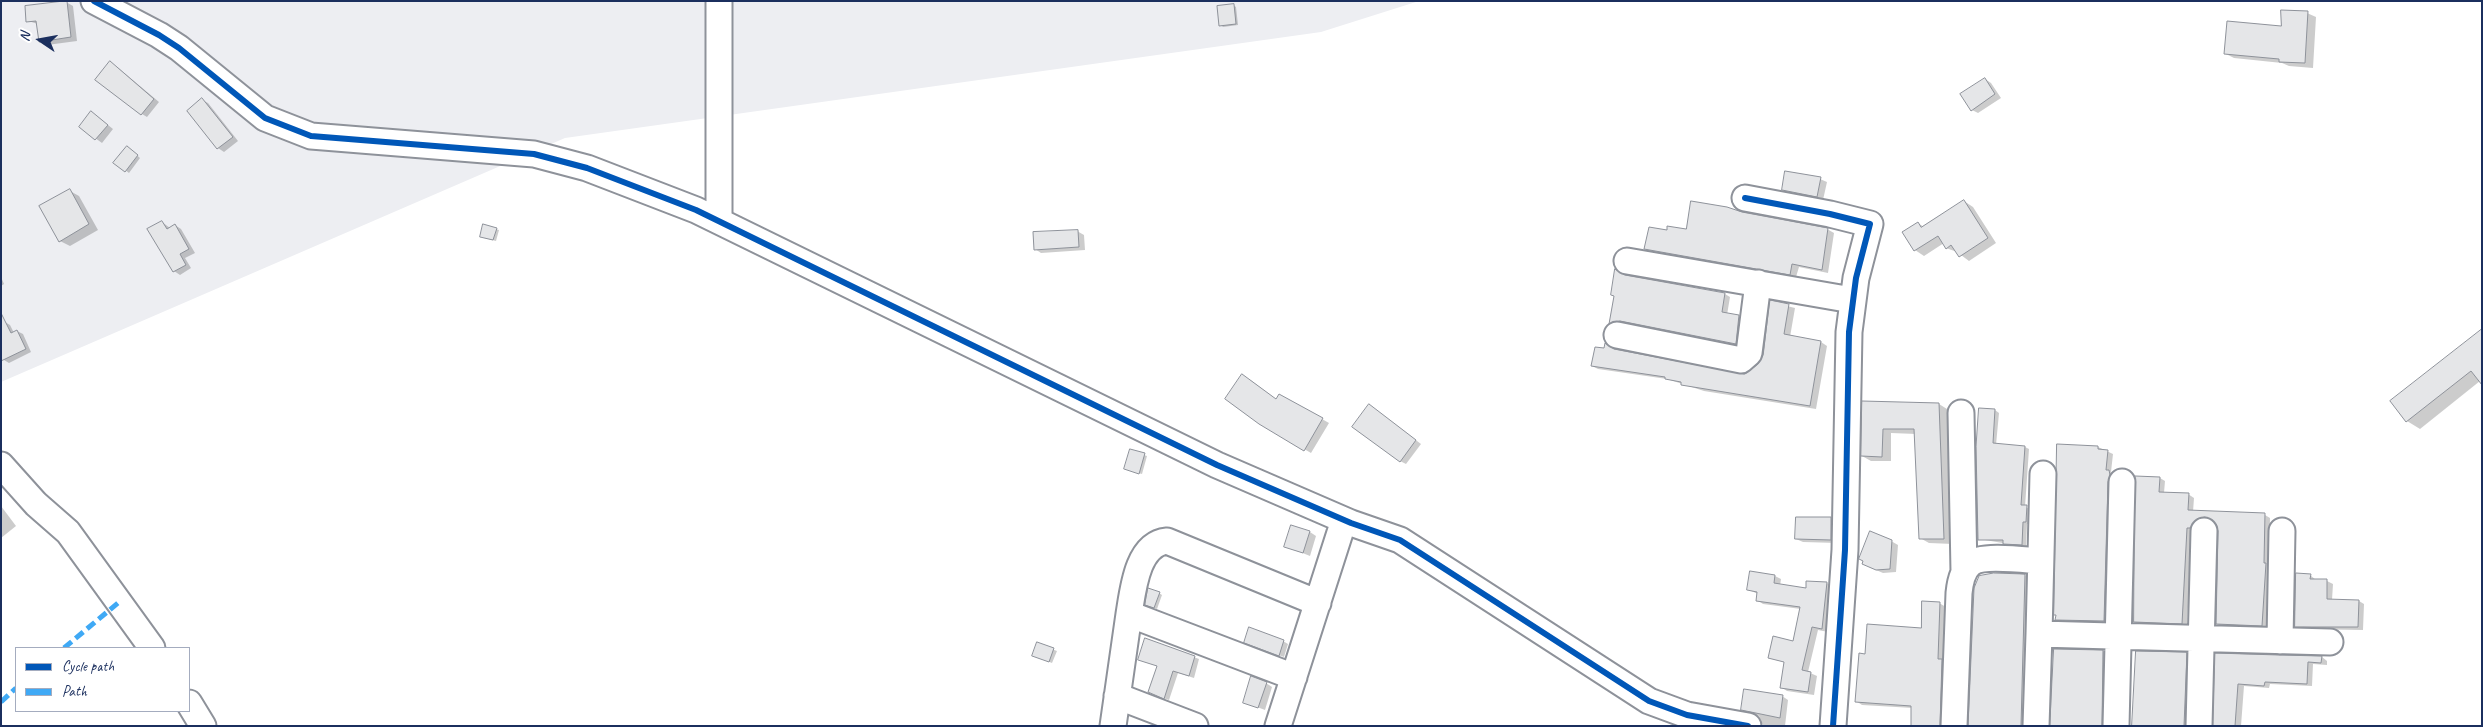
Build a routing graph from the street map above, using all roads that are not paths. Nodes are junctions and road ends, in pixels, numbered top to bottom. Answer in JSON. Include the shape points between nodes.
{"nodes":[{"id":1,"x":94,"y":1,"type":"edge"},
{"id":2,"x":719,"y":1,"type":"edge"},
{"id":3,"x":1745,"y":198,"type":"dead end"},
{"id":4,"x":719,"y":220,"type":"junction"},
{"id":5,"x":1627,"y":261,"type":"dead end"},
{"id":6,"x":1758,"y":283,"type":"junction"},
{"id":7,"x":1852,"y":300,"type":"junction"},
{"id":8,"x":1617,"y":335,"type":"dead end"},
{"id":9,"x":1961,"y":413,"type":"dead end"},
{"id":10,"x":1,"y":465,"type":"edge"},
{"id":11,"x":2043,"y":474,"type":"dead end"},
{"id":12,"x":2122,"y":482,"type":"dead end"},
{"id":13,"x":1348,"y":521,"type":"junction"},
{"id":14,"x":2204,"y":531,"type":"dead end"},
{"id":15,"x":2282,"y":531,"type":"dead end"},
{"id":16,"x":2040,"y":560,"type":"junction"},
{"id":17,"x":1964,"y":572,"type":"junction"},
{"id":18,"x":1318,"y":603,"type":"junction"},
{"id":19,"x":1129,"y":614,"type":"junction"},
{"id":20,"x":2038,"y":634,"type":"junction"},
{"id":21,"x":2120,"y":636,"type":"junction"},
{"id":22,"x":2202,"y":639,"type":"junction"},
{"id":23,"x":2280,"y":641,"type":"junction"},
{"id":24,"x":2330,"y":642,"type":"dead end"},
{"id":25,"x":151,"y":647,"type":"edge"},
{"id":26,"x":1294,"y":677,"type":"junction"},
{"id":27,"x":1117,"y":696,"type":"junction"},
{"id":28,"x":190,"y":704,"type":"edge"},
{"id":29,"x":203,"y":726,"type":"edge"},
{"id":30,"x":1113,"y":726,"type":"edge"},
{"id":31,"x":1196,"y":726,"type":"edge"},
{"id":32,"x":1278,"y":726,"type":"edge"},
{"id":33,"x":1748,"y":726,"type":"edge"},
{"id":34,"x":1834,"y":726,"type":"edge"},
{"id":35,"x":1954,"y":726,"type":"edge"},
{"id":36,"x":2036,"y":726,"type":"edge"},
{"id":37,"x":2116,"y":726,"type":"edge"},
{"id":38,"x":2199,"y":726,"type":"edge"}],
"edges":[{"from":1,"to":4,"type":"street","via":[[159,35],[265,118],[287,128],[311,136],[534,154],[587,168]]},
{"from":2,"to":4,"type":"street"},
{"from":3,"to":7,"type":"street","via":[[1868,222],[1870,227]]},
{"from":4,"to":13,"type":"street","via":[[1217,465]]},
{"from":5,"to":6,"type":"street"},
{"from":6,"to":7,"type":"street"},
{"from":6,"to":8,"type":"street","via":[[1749,353],[1741,360]]},
{"from":7,"to":34,"type":"street","via":[[1845,550]]},
{"from":9,"to":17,"type":"street"},
{"from":10,"to":25,"type":"street","via":[[36,504],[68,532]]},
{"from":11,"to":16,"type":"street"},
{"from":12,"to":21,"type":"street"},
{"from":13,"to":18,"type":"street"},
{"from":13,"to":33,"type":"street","via":[[1400,540],[1649,702],[1686,714]]},
{"from":14,"to":22,"type":"street"},
{"from":15,"to":23,"type":"street"},
{"from":16,"to":17,"type":"street","via":[[1983,558],[1969,564]]},
{"from":16,"to":20,"type":"street"},
{"from":17,"to":35,"type":"street","via":[[1958,593]]},
{"from":18,"to":19,"type":"street","via":[[1167,541],[1155,544],[1142,560]]},
{"from":18,"to":26,"type":"street"},
{"from":19,"to":26,"type":"street"},
{"from":19,"to":27,"type":"street"},
{"from":20,"to":21,"type":"street"},
{"from":20,"to":36,"type":"street"},
{"from":21,"to":22,"type":"street"},
{"from":21,"to":37,"type":"street"},
{"from":22,"to":23,"type":"street"},
{"from":22,"to":38,"type":"street"},
{"from":23,"to":24,"type":"street"},
{"from":26,"to":32,"type":"street"},
{"from":27,"to":30,"type":"street"},
{"from":27,"to":31,"type":"street"},
{"from":28,"to":29,"type":"street"}]}
